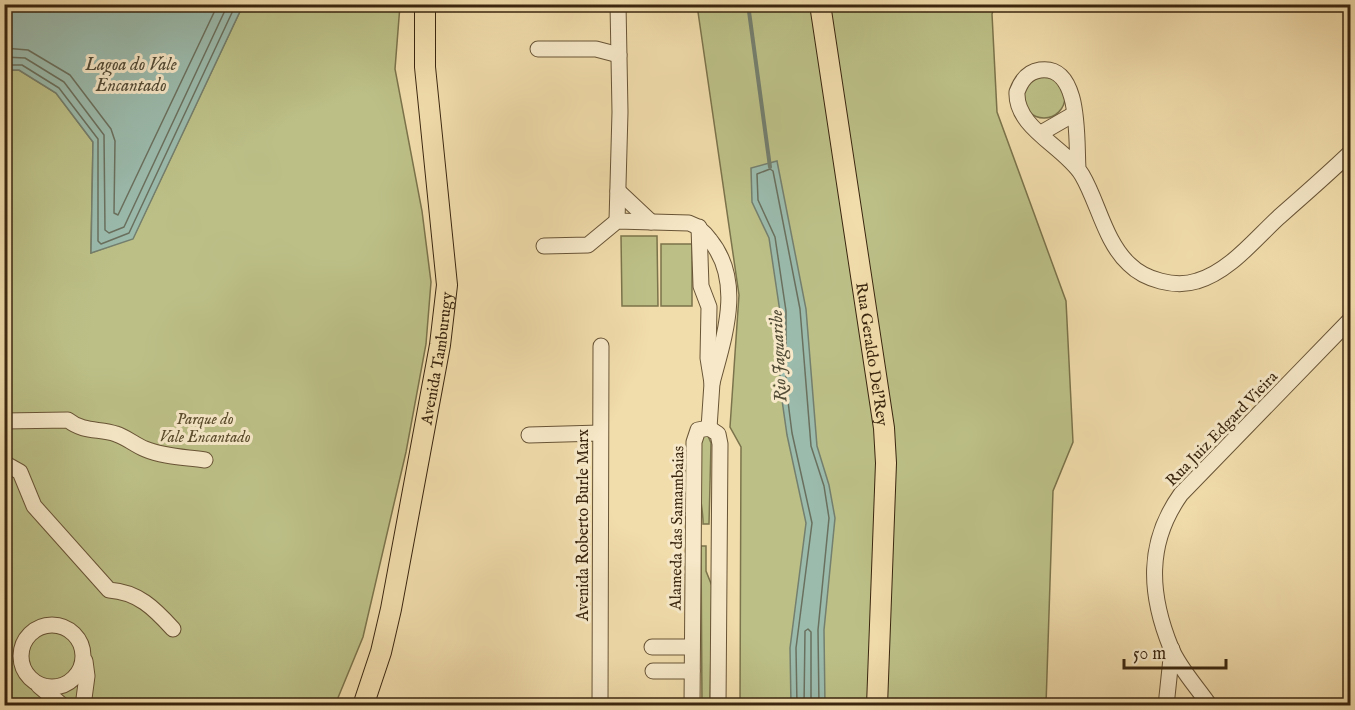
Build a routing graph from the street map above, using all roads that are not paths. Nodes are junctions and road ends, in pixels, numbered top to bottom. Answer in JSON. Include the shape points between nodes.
{"nodes":[{"id":1,"x":424,"y":4,"type":"edge"},
{"id":2,"x":618,"y":4,"type":"edge"},
{"id":3,"x":820,"y":4,"type":"edge"},
{"id":4,"x":538,"y":49,"type":"dead end"},
{"id":5,"x":619,"y":55,"type":"junction"},
{"id":6,"x":1074,"y":114,"type":"junction"},
{"id":7,"x":1041,"y":134,"type":"junction"},
{"id":8,"x":1350,"y":153,"type":"edge"},
{"id":9,"x":1078,"y":168,"type":"junction"},
{"id":10,"x":618,"y":191,"type":"junction"},
{"id":11,"x":617,"y":221,"type":"junction"},
{"id":12,"x":651,"y":222,"type":"junction"},
{"id":13,"x":699,"y":227,"type":"junction"},
{"id":14,"x":544,"y":246,"type":"dead end"},
{"id":15,"x":706,"y":300,"type":"junction"},
{"id":16,"x":728,"y":300,"type":"junction"},
{"id":17,"x":1350,"y":320,"type":"edge"},
{"id":18,"x":601,"y":345,"type":"dead end"},
{"id":19,"x":712,"y":383,"type":"junction"},
{"id":20,"x":4,"y":421,"type":"edge"},
{"id":21,"x":709,"y":428,"type":"junction"},
{"id":22,"x":600,"y":433,"type":"junction"},
{"id":23,"x":529,"y":435,"type":"dead end"},
{"id":24,"x":205,"y":460,"type":"dead end"},
{"id":25,"x":4,"y":463,"type":"edge"},
{"id":26,"x":694,"y":535,"type":"junction"},
{"id":27,"x":719,"y":536,"type":"junction"},
{"id":28,"x":173,"y":630,"type":"dead end"},
{"id":29,"x":652,"y":647,"type":"dead end"},
{"id":30,"x":692,"y":647,"type":"junction"},
{"id":31,"x":1172,"y":649,"type":"junction"},
{"id":32,"x":83,"y":652,"type":"junction"},
{"id":33,"x":653,"y":671,"type":"dead end"},
{"id":34,"x":692,"y":671,"type":"junction"},
{"id":35,"x":32,"y":681,"type":"junction"},
{"id":36,"x":63,"y":705,"type":"edge"},
{"id":37,"x":83,"y":705,"type":"edge"},
{"id":38,"x":363,"y":705,"type":"edge"},
{"id":39,"x":600,"y":705,"type":"edge"},
{"id":40,"x":692,"y":705,"type":"edge"},
{"id":41,"x":718,"y":705,"type":"edge"},
{"id":42,"x":877,"y":705,"type":"edge"},
{"id":43,"x":1166,"y":705,"type":"edge"},
{"id":44,"x":1210,"y":705,"type":"edge"}],
"edges":[{"from":1,"to":38,"type":"main road","name":"Avenida Tamburugy","via":[[431,138],[446,261],[444,314],[391,609]]},
{"from":2,"to":5,"type":"street"},
{"from":3,"to":42,"type":"main road","name":"Rua Geraldo Del'Rey","via":[[884,428]]},
{"from":4,"to":5,"type":"street","via":[[596,50]]},
{"from":5,"to":10,"type":"street"},
{"from":6,"to":7,"type":"street"},
{"from":6,"to":7,"type":"street","via":[[1071,90],[1060,74],[1051,70],[1028,74],[1021,82],[1017,101]]},
{"from":6,"to":9,"type":"street"},
{"from":7,"to":9,"type":"street"},
{"from":8,"to":9,"type":"street","via":[[1231,262],[1196,281],[1179,283],[1159,281],[1129,264],[1118,251]]},
{"from":10,"to":11,"type":"street"},
{"from":10,"to":12,"type":"street"},
{"from":11,"to":12,"type":"street"},
{"from":11,"to":14,"type":"street","via":[[588,245]]},
{"from":12,"to":13,"type":"street"},
{"from":13,"to":15,"type":"street","via":[[701,286]]},
{"from":13,"to":16,"type":"street","via":[[721,256],[729,281]]},
{"from":15,"to":16,"type":"street"},
{"from":15,"to":19,"type":"street"},
{"from":16,"to":19,"type":"street"},
{"from":17,"to":31,"type":"street","name":"Rua Juiz Edgard Vieira","via":[[1194,480],[1168,512],[1160,530],[1153,574]]},
{"from":18,"to":22,"type":"street","name":"Avenida Roberto Burle Marx"},
{"from":19,"to":21,"type":"street"},
{"from":20,"to":24,"type":"street","via":[[68,420],[97,432],[115,433],[166,456]]},
{"from":21,"to":26,"type":"street","name":"Alameda das Samambaias","via":[[698,430],[695,435]]},
{"from":21,"to":27,"type":"street","via":[[720,440]]},
{"from":22,"to":23,"type":"street"},
{"from":22,"to":39,"type":"street","name":"Avenida Roberto Burle Marx"},
{"from":25,"to":28,"type":"street","via":[[20,472],[34,506],[109,590],[126,591],[151,605]]},
{"from":26,"to":27,"type":"street"},
{"from":26,"to":30,"type":"street","name":"Alameda das Samambaias"},
{"from":27,"to":41,"type":"street"},
{"from":29,"to":30,"type":"street"},
{"from":30,"to":34,"type":"street","name":"Alameda das Samambaias"},
{"from":31,"to":43,"type":"street","name":"Rua Juiz Edgard Vieira"},
{"from":31,"to":44,"type":"street","name":"Rua Juiz Edgard Vieira"},
{"from":32,"to":35,"type":"street","via":[[77,675],[67,683],[56,687]]},
{"from":32,"to":35,"type":"street","via":[[73,633],[52,625],[31,632],[20,651],[25,673]]},
{"from":32,"to":37,"type":"street","via":[[87,676]]},
{"from":33,"to":34,"type":"street"},
{"from":34,"to":40,"type":"street","name":"Alameda das Samambaias"},
{"from":35,"to":36,"type":"street"}]}
